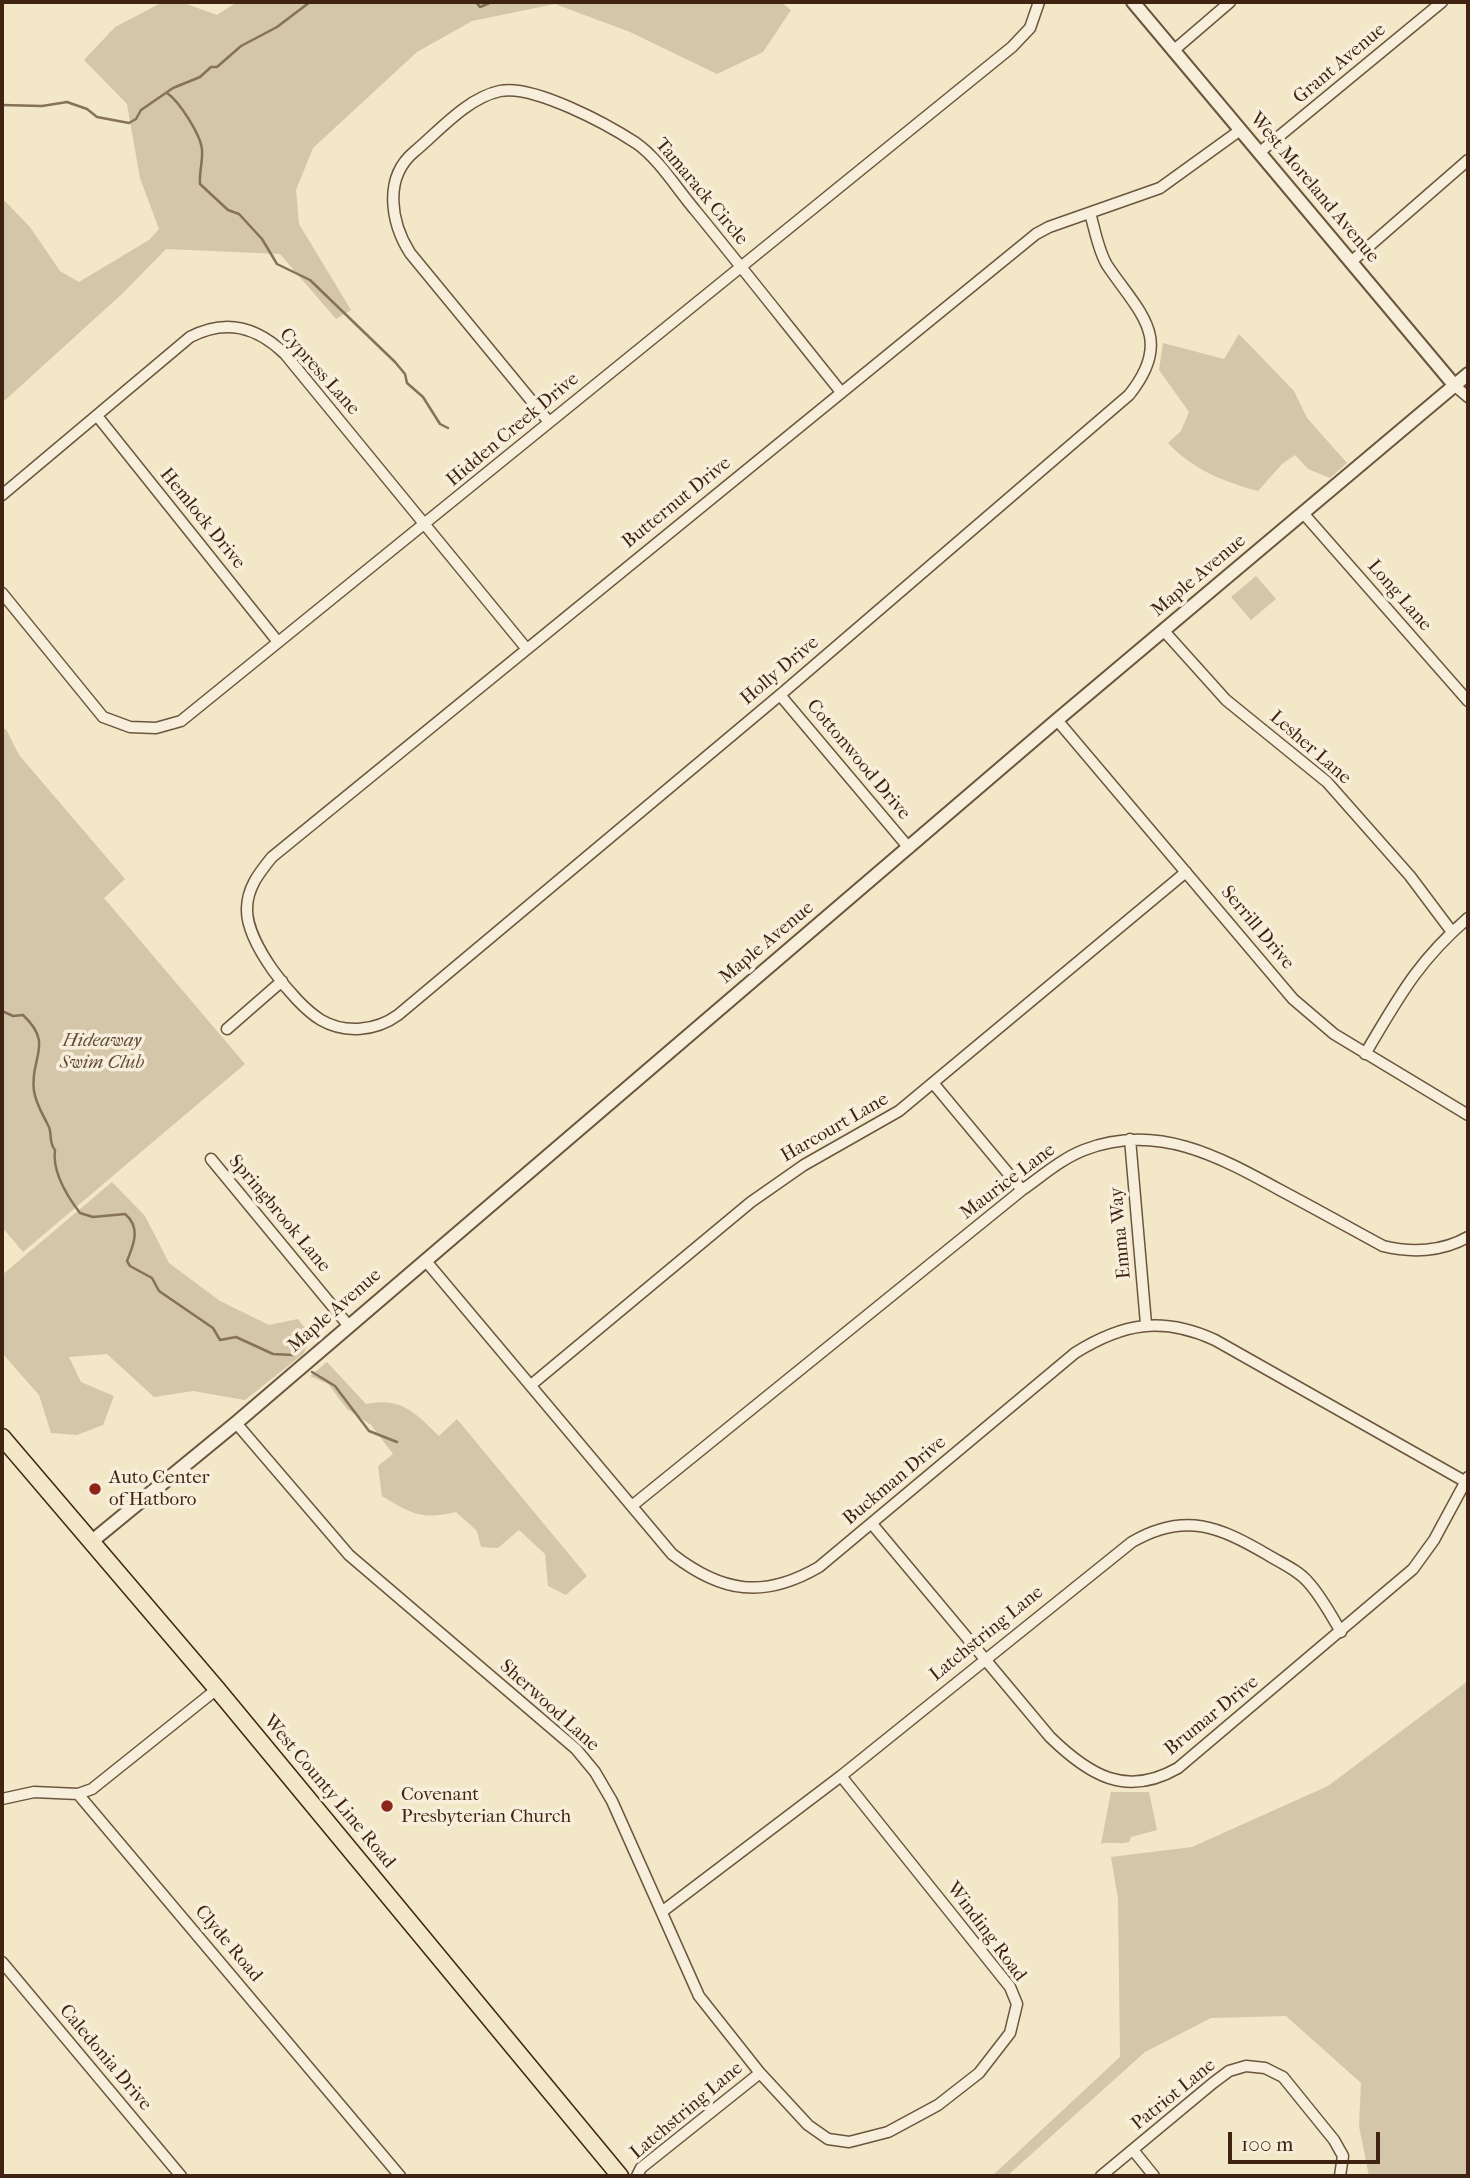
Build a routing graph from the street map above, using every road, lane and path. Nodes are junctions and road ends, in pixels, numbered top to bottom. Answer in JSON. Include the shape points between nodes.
{"nodes":[{"id":1,"x":1039,"y":2,"type":"edge"},
{"id":2,"x":1133,"y":2,"type":"edge"},
{"id":3,"x":1230,"y":2,"type":"edge"},
{"id":4,"x":1441,"y":2,"type":"edge"},
{"id":5,"x":1173,"y":51,"type":"junction"},
{"id":6,"x":1240,"y":131,"type":"junction"},
{"id":7,"x":1260,"y":152,"type":"junction"},
{"id":8,"x":1468,"y":160,"type":"edge"},
{"id":9,"x":1090,"y":213,"type":"junction"},
{"id":10,"x":1352,"y":261,"type":"junction"},
{"id":11,"x":742,"y":268,"type":"junction"},
{"id":12,"x":1468,"y":374,"type":"edge"},
{"id":13,"x":1455,"y":386,"type":"junction"},
{"id":14,"x":841,"y":392,"type":"junction"},
{"id":15,"x":1468,"y":397,"type":"edge"},
{"id":16,"x":98,"y":417,"type":"junction"},
{"id":17,"x":549,"y":422,"type":"junction"},
{"id":18,"x":2,"y":495,"type":"edge"},
{"id":19,"x":1303,"y":513,"type":"junction"},
{"id":20,"x":425,"y":526,"type":"junction"},
{"id":21,"x":2,"y":593,"type":"edge"},
{"id":22,"x":1164,"y":631,"type":"junction"},
{"id":23,"x":278,"y":642,"type":"junction"},
{"id":24,"x":526,"y":648,"type":"junction"},
{"id":25,"x":780,"y":695,"type":"junction"},
{"id":26,"x":1468,"y":701,"type":"edge"},
{"id":27,"x":1057,"y":720,"type":"junction"},
{"id":28,"x":909,"y":848,"type":"junction"},
{"id":29,"x":1186,"y":872,"type":"junction"},
{"id":30,"x":1468,"y":918,"type":"edge"},
{"id":31,"x":1452,"y":932,"type":"junction"},
{"id":32,"x":282,"y":981,"type":"junction"},
{"id":33,"x":227,"y":1029,"type":"dead end"},
{"id":34,"x":1365,"y":1054,"type":"junction"},
{"id":35,"x":933,"y":1083,"type":"junction"},
{"id":36,"x":1468,"y":1115,"type":"edge"},
{"id":37,"x":1130,"y":1139,"type":"junction"},
{"id":38,"x":211,"y":1158,"type":"dead end"},
{"id":39,"x":1022,"y":1190,"type":"junction"},
{"id":40,"x":1468,"y":1237,"type":"edge"},
{"id":41,"x":425,"y":1260,"type":"junction"},
{"id":42,"x":1146,"y":1324,"type":"junction"},
{"id":43,"x":348,"y":1325,"type":"junction"},
{"id":44,"x":531,"y":1385,"type":"junction"},
{"id":45,"x":236,"y":1423,"type":"junction"},
{"id":46,"x":2,"y":1437,"type":"edge"},
{"id":47,"x":1467,"y":1479,"type":"edge"},
{"id":48,"x":633,"y":1505,"type":"junction"},
{"id":49,"x":872,"y":1524,"type":"junction"},
{"id":50,"x":91,"y":1542,"type":"junction"},
{"id":51,"x":1341,"y":1632,"type":"junction"},
{"id":52,"x":985,"y":1657,"type":"junction"},
{"id":53,"x":217,"y":1689,"type":"junction"},
{"id":54,"x":841,"y":1776,"type":"junction"},
{"id":55,"x":79,"y":1794,"type":"junction"},
{"id":56,"x":2,"y":1800,"type":"edge"},
{"id":57,"x":663,"y":1911,"type":"junction"},
{"id":58,"x":2,"y":1962,"type":"edge"},
{"id":59,"x":760,"y":2073,"type":"junction"},
{"id":60,"x":1133,"y":2150,"type":"junction"},
{"id":61,"x":181,"y":2176,"type":"edge"},
{"id":62,"x":400,"y":2176,"type":"edge"},
{"id":63,"x":620,"y":2176,"type":"edge"},
{"id":64,"x":637,"y":2176,"type":"edge"},
{"id":65,"x":1101,"y":2176,"type":"edge"},
{"id":66,"x":1154,"y":2176,"type":"edge"},
{"id":67,"x":1340,"y":2176,"type":"edge"}],
"edges":[{"from":1,"to":11,"type":"street","name":"Hidden Creek Drive","via":[[1030,28],[1012,47]]},
{"from":2,"to":5,"type":"street","name":"West Moreland Avenue"},
{"from":3,"to":5,"type":"street"},
{"from":4,"to":7,"type":"street","name":"Grant Avenue"},
{"from":5,"to":6,"type":"street","name":"West Moreland Avenue"},
{"from":6,"to":7,"type":"street","name":"West Moreland Avenue"},
{"from":6,"to":9,"type":"street","name":"Butternut Drive","via":[[1175,180]]},
{"from":7,"to":10,"type":"street","name":"West Moreland Avenue"},
{"from":8,"to":10,"type":"street"},
{"from":9,"to":14,"type":"street","name":"Butternut Drive","via":[[1037,234]]},
{"from":9,"to":25,"type":"street","name":"Holly Drive","via":[[1106,263],[1147,321],[1152,349],[1138,384]]},
{"from":10,"to":13,"type":"street","name":"West Moreland Avenue"},
{"from":11,"to":14,"type":"street","name":"Tamarack Circle"},
{"from":11,"to":17,"type":"street","name":"Hidden Creek Drive"},
{"from":11,"to":17,"type":"street","name":"Tamarack Circle","via":[[636,143],[534,92],[499,91],[471,105],[402,167],[394,192],[396,223],[410,253]]},
{"from":12,"to":13,"type":"street","name":"Maple Avenue"},
{"from":13,"to":15,"type":"street","name":"West Moreland Avenue"},
{"from":13,"to":19,"type":"street","name":"Maple Avenue"},
{"from":14,"to":24,"type":"street","name":"Butternut Drive"},
{"from":16,"to":18,"type":"street","name":"Cypress Lane"},
{"from":16,"to":20,"type":"street","name":"Cypress Lane","via":[[190,337],[206,328],[252,330],[285,354]]},
{"from":16,"to":23,"type":"street","name":"Hemlock Drive"},
{"from":17,"to":20,"type":"street","name":"Hidden Creek Drive"},
{"from":19,"to":22,"type":"street","name":"Maple Avenue"},
{"from":19,"to":26,"type":"street","name":"Long Lane"},
{"from":20,"to":23,"type":"street","name":"Hidden Creek Drive"},
{"from":20,"to":24,"type":"street","name":"Cypress Lane"},
{"from":21,"to":23,"type":"street","name":"Hidden Creek Drive","via":[[103,717],[130,727],[156,728],[181,721]]},
{"from":22,"to":27,"type":"street","name":"Maple Avenue"},
{"from":22,"to":31,"type":"street","name":"Lesher Lane","via":[[1226,701],[1326,782],[1410,876]]},
{"from":24,"to":32,"type":"street","name":"Butternut Drive","via":[[272,857],[254,881],[246,907],[251,934]]},
{"from":25,"to":28,"type":"street","name":"Cottonwood Drive"},
{"from":25,"to":32,"type":"street","name":"Holly Drive","via":[[388,1022],[368,1029],[332,1024],[310,1011]]},
{"from":27,"to":28,"type":"street","name":"Maple Avenue"},
{"from":27,"to":29,"type":"street","name":"Serrill Drive"},
{"from":28,"to":41,"type":"street","name":"Maple Avenue"},
{"from":29,"to":34,"type":"street","name":"Serrill Drive","via":[[1293,999]]},
{"from":29,"to":35,"type":"street","name":"Harcourt Lane"},
{"from":30,"to":31,"type":"street"},
{"from":31,"to":34,"type":"street","via":[[1413,974]]},
{"from":32,"to":33,"type":"street"},
{"from":34,"to":36,"type":"street","name":"Serrill Drive"},
{"from":35,"to":39,"type":"street"},
{"from":35,"to":44,"type":"street","name":"Harcourt Lane","via":[[877,1126],[804,1165],[751,1202]]},
{"from":37,"to":39,"type":"street","name":"Maurice Lane","via":[[1085,1150]]},
{"from":37,"to":40,"type":"street","name":"Maurice Lane","via":[[1171,1142],[1213,1154],[1383,1246],[1432,1249]]},
{"from":37,"to":42,"type":"street","name":"Emma Way"},
{"from":38,"to":43,"type":"street","name":"Springbrook Lane"},
{"from":39,"to":48,"type":"street","name":"Maurice Lane"},
{"from":41,"to":43,"type":"street","name":"Maple Avenue"},
{"from":41,"to":44,"type":"street","name":"Buckman Drive"},
{"from":42,"to":47,"type":"street","name":"Buckman Drive","via":[[1184,1328],[1214,1340]]},
{"from":42,"to":49,"type":"street","name":"Buckman Drive","via":[[1110,1334],[1075,1353]]},
{"from":43,"to":45,"type":"street","name":"Maple Avenue"},
{"from":44,"to":48,"type":"street","name":"Buckman Drive"},
{"from":45,"to":50,"type":"street","name":"Maple Avenue"},
{"from":45,"to":57,"type":"street","name":"Sherwood Lane","via":[[349,1555],[576,1749],[612,1801]]},
{"from":46,"to":50,"type":"main road","name":"West County Line Road"},
{"from":47,"to":51,"type":"street","name":"Brumar Drive","via":[[1424,1556]]},
{"from":48,"to":49,"type":"street","name":"Buckman Drive","via":[[672,1554],[688,1566],[717,1582],[750,1588],[798,1579]]},
{"from":49,"to":52,"type":"street","name":"Brumar Drive"},
{"from":50,"to":53,"type":"main road","name":"West County Line Road"},
{"from":51,"to":52,"type":"street","name":"Latchstring Lane","via":[[1300,1575],[1222,1530],[1183,1524],[1132,1542]]},
{"from":51,"to":52,"type":"street","name":"Brumar Drive","via":[[1178,1768],[1150,1781],[1109,1779],[1069,1755]]},
{"from":52,"to":54,"type":"street","name":"Latchstring Lane"},
{"from":53,"to":55,"type":"street","via":[[92,1789]]},
{"from":53,"to":63,"type":"main road","name":"West County Line Road"},
{"from":54,"to":57,"type":"street","name":"Latchstring Lane"},
{"from":54,"to":59,"type":"street","name":"Winding Road","via":[[1010,1987],[1017,2004],[1010,2034],[979,2073],[938,2105],[888,2133],[863,2140],[838,2141],[818,2133]]},
{"from":55,"to":56,"type":"street","via":[[34,1792]]},
{"from":55,"to":62,"type":"street","name":"Clyde Road"},
{"from":57,"to":59,"type":"street","name":"Sherwood Lane","via":[[699,1996]]},
{"from":58,"to":61,"type":"street","name":"Caledonia Drive"},
{"from":59,"to":64,"type":"street","name":"Latchstring Lane","via":[[641,2168]]},
{"from":60,"to":65,"type":"street","name":"Patriot Lane"},
{"from":60,"to":66,"type":"street"},
{"from":60,"to":67,"type":"street","name":"Patriot Lane","via":[[1229,2071],[1245,2066],[1265,2068],[1283,2077],[1334,2140],[1343,2156]]}]}
